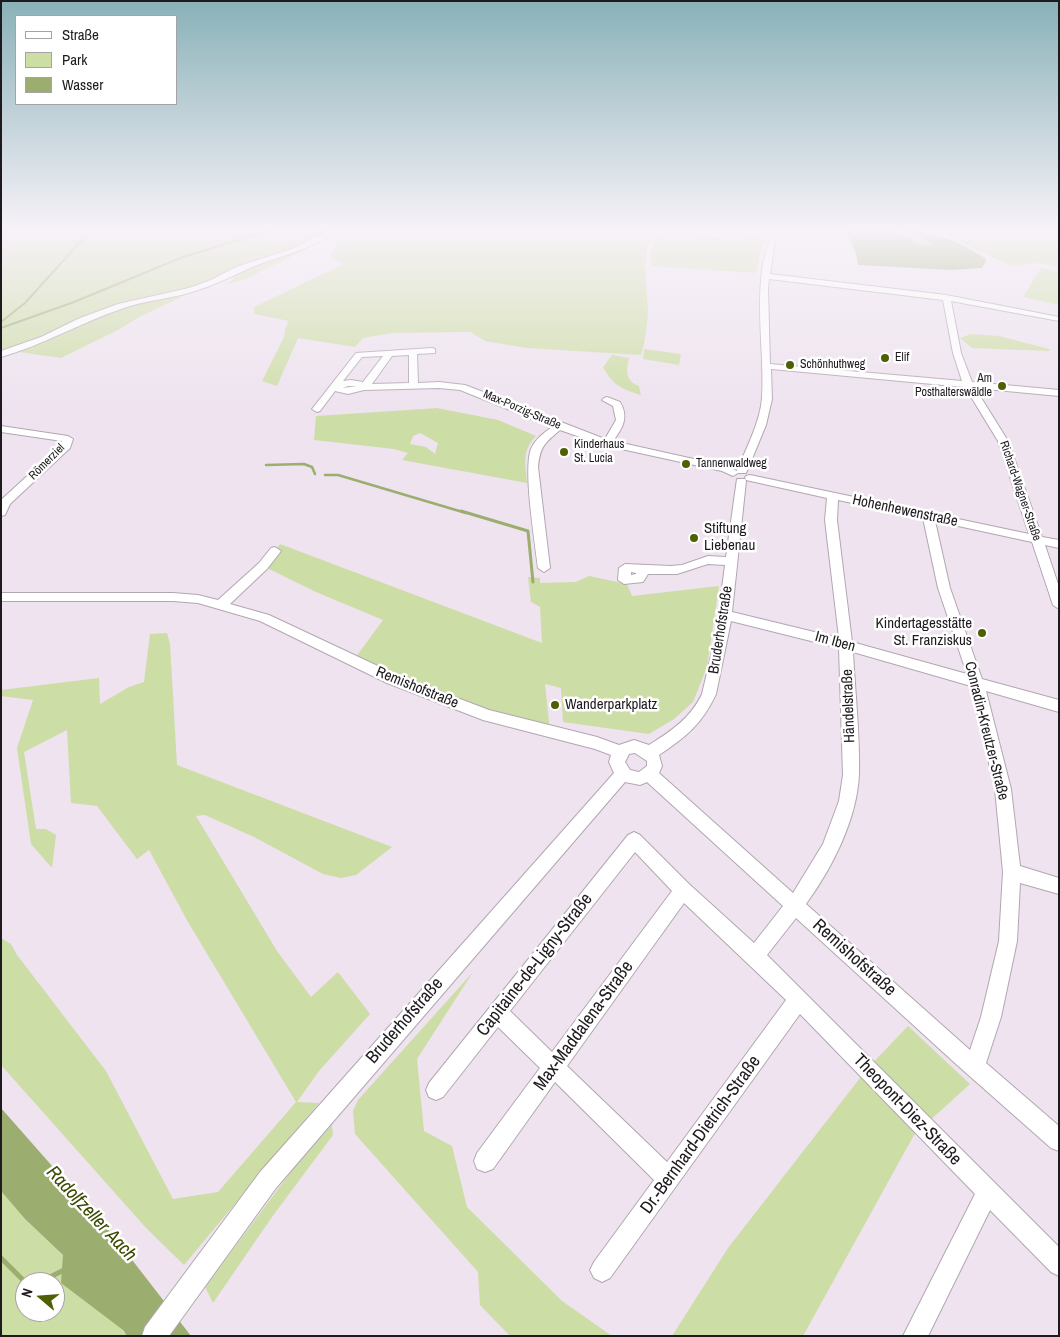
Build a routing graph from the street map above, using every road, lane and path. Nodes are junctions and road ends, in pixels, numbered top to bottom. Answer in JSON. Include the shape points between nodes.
{"nodes":[{"id":1,"x":181,"y":292,"type":"edge"},
{"id":2,"x":764,"y":292,"type":"edge"},
{"id":3,"x":911,"y":292,"type":"edge"},
{"id":4,"x":946,"y":297,"type":"junction"},
{"id":5,"x":1058,"y":319,"type":"edge"},
{"id":6,"x":432,"y":351,"type":"dead end"},
{"id":7,"x":413,"y":352,"type":"junction"},
{"id":8,"x":1,"y":354,"type":"edge"},
{"id":9,"x":389,"y":354,"type":"junction"},
{"id":10,"x":765,"y":366,"type":"junction"},
{"id":11,"x":339,"y":384,"type":"junction"},
{"id":12,"x":414,"y":386,"type":"junction"},
{"id":13,"x":970,"y":386,"type":"junction"},
{"id":14,"x":365,"y":387,"type":"junction"},
{"id":15,"x":1059,"y":393,"type":"edge"},
{"id":16,"x":607,"y":400,"type":"dead end"},
{"id":17,"x":317,"y":409,"type":"dead end"},
{"id":18,"x":559,"y":426,"type":"junction"},
{"id":19,"x":1,"y":429,"type":"edge"},
{"id":20,"x":607,"y":442,"type":"junction"},
{"id":21,"x":742,"y":476,"type":"junction"},
{"id":22,"x":833,"y":495,"type":"junction"},
{"id":23,"x":1,"y":513,"type":"edge"},
{"id":24,"x":928,"y":516,"type":"junction"},
{"id":25,"x":1036,"y":540,"type":"junction"},
{"id":26,"x":1059,"y":544,"type":"edge"},
{"id":27,"x":275,"y":551,"type":"dead end"},
{"id":28,"x":731,"y":562,"type":"junction"},
{"id":29,"x":544,"y":568,"type":"dead end"},
{"id":30,"x":642,"y":568,"type":"dead end"},
{"id":31,"x":1,"y":596,"type":"edge"},
{"id":32,"x":221,"y":605,"type":"junction"},
{"id":33,"x":1059,"y":605,"type":"edge"},
{"id":34,"x":726,"y":615,"type":"junction"},
{"id":35,"x":846,"y":645,"type":"junction"},
{"id":36,"x":977,"y":683,"type":"junction"},
{"id":37,"x":1059,"y":706,"type":"edge"},
{"id":38,"x":619,"y":752,"type":"junction"},
{"id":39,"x":650,"y":752,"type":"junction"},
{"id":40,"x":623,"y":774,"type":"junction"},
{"id":41,"x":650,"y":774,"type":"junction"},
{"id":42,"x":634,"y":840,"type":"joint"},
{"id":43,"x":1012,"y":872,"type":"junction"},
{"id":44,"x":1059,"y":886,"type":"edge"},
{"id":45,"x":683,"y":890,"type":"junction"},
{"id":46,"x":796,"y":905,"type":"junction"},
{"id":47,"x":755,"y":956,"type":"junction"},
{"id":48,"x":799,"y":999,"type":"junction"},
{"id":49,"x":497,"y":1012,"type":"junction"},
{"id":50,"x":975,"y":1066,"type":"junction"},
{"id":51,"x":554,"y":1067,"type":"junction"},
{"id":52,"x":436,"y":1090,"type":"dead end"},
{"id":53,"x":1059,"y":1140,"type":"edge"},
{"id":54,"x":485,"y":1161,"type":"dead end"},
{"id":55,"x":669,"y":1178,"type":"junction"},
{"id":56,"x":988,"y":1193,"type":"junction"},
{"id":57,"x":1059,"y":1264,"type":"edge"},
{"id":58,"x":602,"y":1270,"type":"dead end"},
{"id":59,"x":154,"y":1336,"type":"edge"},
{"id":60,"x":915,"y":1336,"type":"edge"}],
"edges":[{"from":1,"to":8,"type":"street","via":[[121,306]]},
{"from":2,"to":10,"type":"street","name":"Bruderhofstraße"},
{"from":3,"to":4,"type":"street"},
{"from":4,"to":5,"type":"street"},
{"from":4,"to":13,"type":"street","name":"Richard-Wagner-Straße","via":[[952,337]]},
{"from":6,"to":7,"type":"street"},
{"from":7,"to":9,"type":"street"},
{"from":7,"to":12,"type":"street"},
{"from":9,"to":11,"type":"street","via":[[359,355]]},
{"from":9,"to":14,"type":"street"},
{"from":10,"to":13,"type":"street"},
{"from":10,"to":21,"type":"street","name":"Bruderhofstraße","via":[[768,393],[764,414]]},
{"from":11,"to":14,"type":"street","name":"Max-Porzig-Straße","via":[[351,382]]},
{"from":11,"to":17,"type":"street"},
{"from":12,"to":14,"type":"street","name":"Max-Porzig-Straße"},
{"from":12,"to":18,"type":"street","name":"Max-Porzig-Straße","via":[[462,387]]},
{"from":13,"to":15,"type":"street"},
{"from":13,"to":25,"type":"street","name":"Richard-Wagner-Straße","via":[[1002,439],[1020,484]]},
{"from":16,"to":20,"type":"street","via":[[617,404],[622,413],[620,424]]},
{"from":18,"to":20,"type":"street","name":"Max-Porzig-Straße"},
{"from":18,"to":29,"type":"street","via":[[539,442],[535,450]]},
{"from":19,"to":23,"type":"street","name":"Römerziel","via":[[68,439],[66,446],[5,503]]},
{"from":20,"to":21,"type":"street","name":"Max-Porzig-Straße","via":[[725,469]]},
{"from":21,"to":22,"type":"street","name":"Hohenhewenstraße"},
{"from":21,"to":28,"type":"street","name":"Bruderhofstraße"},
{"from":22,"to":24,"type":"street","name":"Hohenhewenstraße"},
{"from":22,"to":35,"type":"street","name":"Händelstraße","via":[[831,520]]},
{"from":24,"to":25,"type":"street","name":"Hohenhewenstraße"},
{"from":24,"to":36,"type":"street","name":"Conradin-Kreutzer-Straße","via":[[944,588]]},
{"from":25,"to":26,"type":"street","name":"Hohenhewenstraße"},
{"from":25,"to":33,"type":"street","name":"Richard-Wagner-Straße"},
{"from":27,"to":32,"type":"street"},
{"from":28,"to":30,"type":"street","via":[[710,559],[676,571]]},
{"from":28,"to":34,"type":"street","name":"Bruderhofstraße"},
{"from":31,"to":32,"type":"street","name":"Remishofstraße","via":[[173,597]]},
{"from":32,"to":38,"type":"street","name":"Remishofstraße","via":[[264,618],[392,679],[488,716],[596,743]]},
{"from":34,"to":35,"type":"street","name":"Im Iben"},
{"from":34,"to":39,"type":"street","name":"Bruderhofstraße","via":[[715,674],[704,705],[683,731]]},
{"from":35,"to":36,"type":"street","name":"Im Iben"},
{"from":35,"to":46,"type":"street","name":"Händelstraße","via":[[852,775],[849,796],[828,855]]},
{"from":36,"to":37,"type":"street","name":"Im Iben"},
{"from":36,"to":43,"type":"street","name":"Conradin-Kreutzer-Straße","via":[[1003,790]]},
{"from":38,"to":39,"type":"street","via":[[634,746]]},
{"from":38,"to":40,"type":"street","via":[[616,759]]},
{"from":39,"to":41,"type":"street","via":[[654,768]]},
{"from":40,"to":41,"type":"street","via":[[632,778]]},
{"from":40,"to":59,"type":"street","name":"Bruderhofstraße","via":[[268,1180]]},
{"from":41,"to":46,"type":"street","name":"Remishofstraße"},
{"from":42,"to":45,"type":"street","name":"Theopont-Diez-Straße"},
{"from":42,"to":49,"type":"street","name":"Capitaine-de-Ligny-Straße"},
{"from":43,"to":44,"type":"street"},
{"from":43,"to":50,"type":"street","name":"Conradin-Kreutzer-Straße","via":[[1008,940],[992,1017]]},
{"from":45,"to":47,"type":"street","name":"Theopont-Diez-Straße"},
{"from":45,"to":51,"type":"street","name":"Max-Maddalena-Straße"},
{"from":46,"to":47,"type":"street"},
{"from":46,"to":50,"type":"street","name":"Remishofstraße"},
{"from":47,"to":48,"type":"street","name":"Theopont-Diez-Straße"},
{"from":48,"to":55,"type":"street","name":"Dr.-Bernhard-Dietrich-Straße"},
{"from":48,"to":56,"type":"street","name":"Theopont-Diez-Straße"},
{"from":49,"to":51,"type":"street"},
{"from":49,"to":52,"type":"street","name":"Capitaine-de-Ligny-Straße"},
{"from":50,"to":53,"type":"street","name":"Remishofstraße"},
{"from":51,"to":54,"type":"street","name":"Max-Maddalena-Straße"},
{"from":51,"to":55,"type":"street"},
{"from":55,"to":58,"type":"street","name":"Dr.-Bernhard-Dietrich-Straße"},
{"from":56,"to":57,"type":"street","name":"Theopont-Diez-Straße"},
{"from":56,"to":60,"type":"street"}]}
